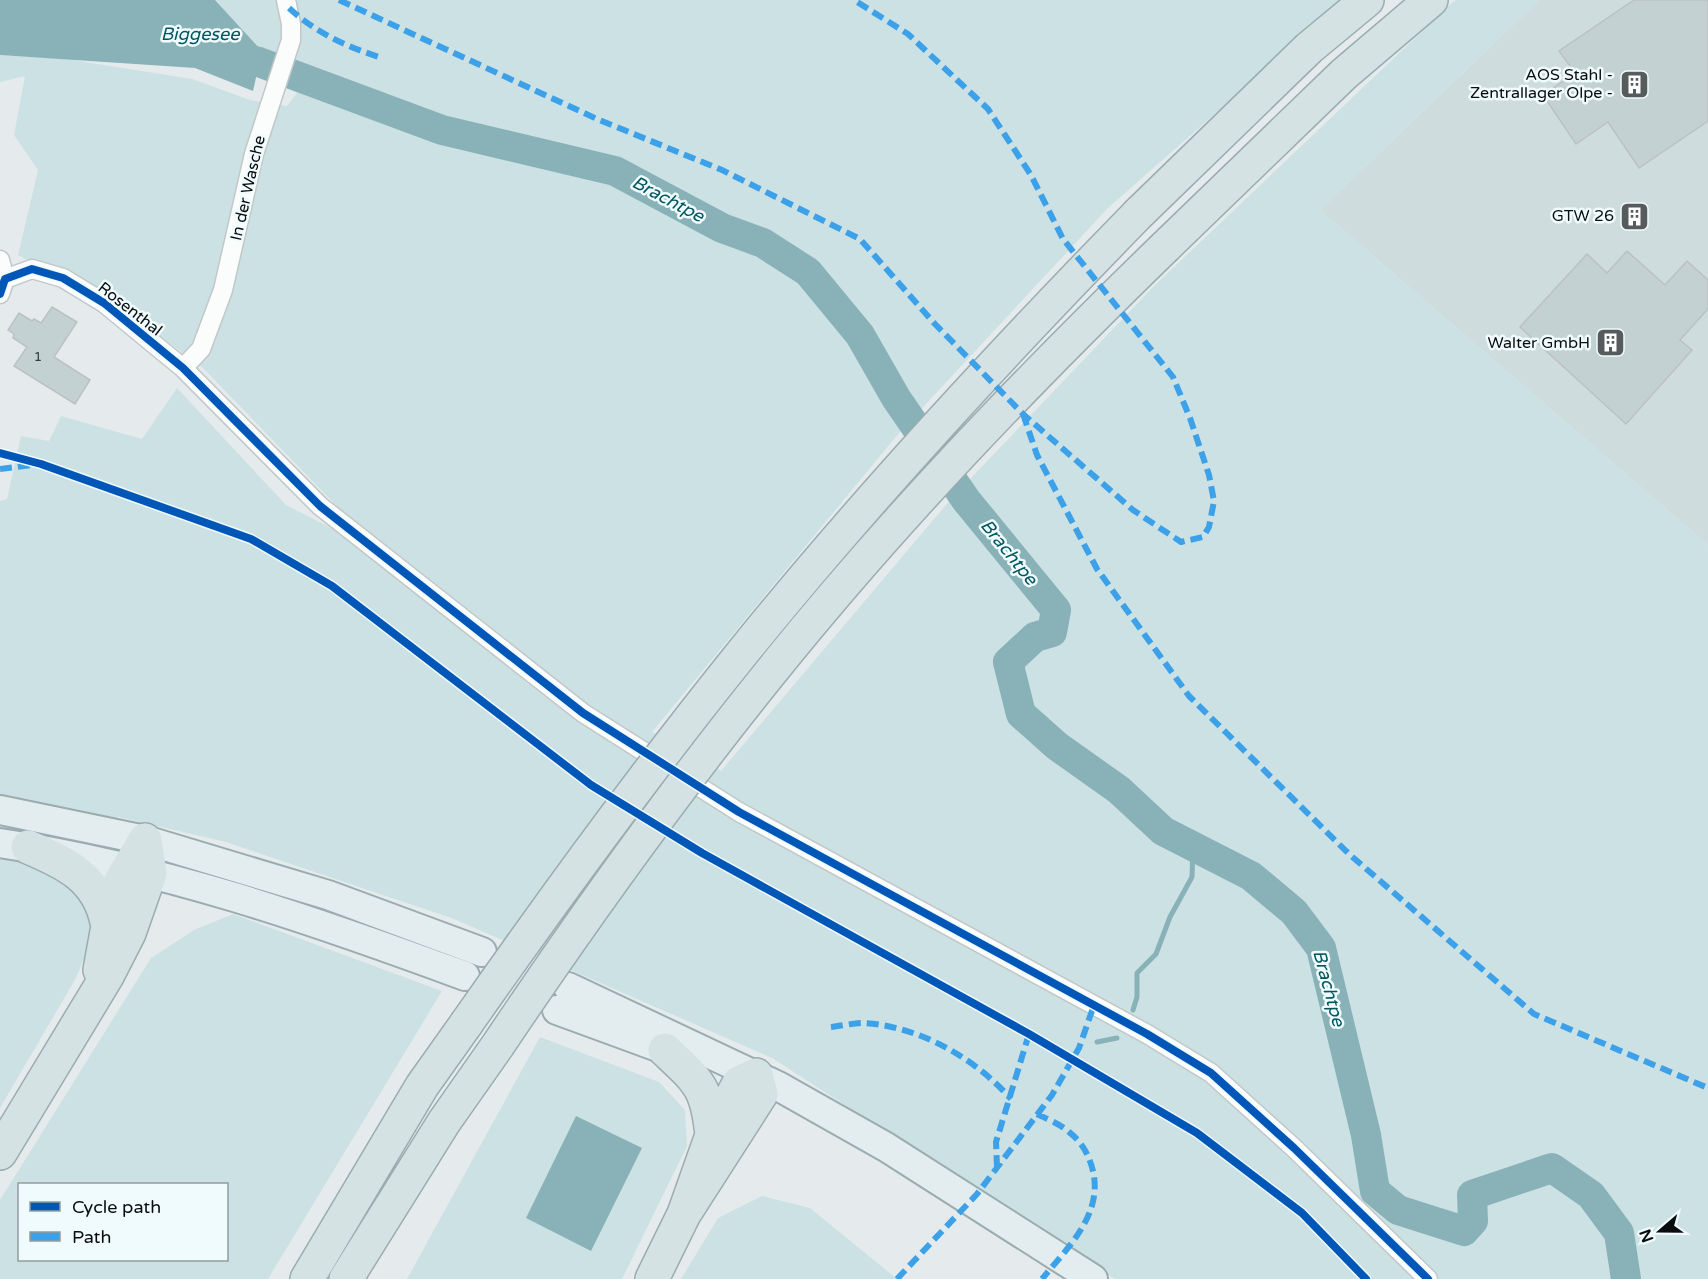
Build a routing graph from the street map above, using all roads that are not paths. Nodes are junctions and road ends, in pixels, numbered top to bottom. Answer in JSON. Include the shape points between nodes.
{"nodes":[{"id":1,"x":286,"y":0,"type":"edge"},
{"id":2,"x":1367,"y":0,"type":"edge"},
{"id":3,"x":1431,"y":0,"type":"edge"},
{"id":4,"x":0,"y":260,"type":"edge"},
{"id":5,"x":2,"y":286,"type":"edge"},
{"id":6,"x":183,"y":368,"type":"junction"},
{"id":7,"x":0,"y":810,"type":"edge"},
{"id":8,"x":14,"y":845,"type":"edge"},
{"id":9,"x":141,"y":860,"type":"junction"},
{"id":10,"x":107,"y":922,"type":"junction"},
{"id":11,"x":482,"y":952,"type":"dead end"},
{"id":12,"x":465,"y":976,"type":"dead end"},
{"id":13,"x":88,"y":1006,"type":"junction"},
{"id":14,"x":665,"y":1050,"type":"junction"},
{"id":15,"x":752,"y":1084,"type":"junction"},
{"id":16,"x":712,"y":1135,"type":"junction"},
{"id":17,"x":0,"y":1153,"type":"edge"},
{"id":18,"x":883,"y":1153,"type":"junction"},
{"id":19,"x":684,"y":1215,"type":"junction"},
{"id":20,"x":307,"y":1279,"type":"edge"},
{"id":21,"x":346,"y":1279,"type":"edge"},
{"id":22,"x":652,"y":1279,"type":"edge"},
{"id":23,"x":1063,"y":1279,"type":"edge"},
{"id":24,"x":1093,"y":1279,"type":"edge"},
{"id":25,"x":1428,"y":1279,"type":"edge"}],
"edges":[{"from":1,"to":6,"type":"street","name":"In der Wasche","via":[[291,40],[254,154],[223,290],[201,349]]},
{"from":2,"to":20,"type":"highway","bridge":true,"via":[[1308,48],[1138,213],[931,431],[743,652],[629,798],[422,1086]]},
{"from":3,"to":21,"type":"highway","bridge":true,"via":[[1344,74],[1000,411],[808,627],[630,855],[444,1122]]},
{"from":4,"to":5,"type":"street","name":"Rosenthal"},
{"from":5,"to":6,"type":"street","name":"Rosenthal","via":[[32,268],[63,278],[105,303]]},
{"from":6,"to":25,"type":"street","name":"Rosenthal","via":[[320,506],[583,713],[739,812],[1147,1034],[1211,1073]]},
{"from":7,"to":9,"type":"main road"},
{"from":8,"to":9,"type":"main road"},
{"from":8,"to":10,"type":"highway","via":[[58,860],[82,875],[98,893]]},
{"from":9,"to":10,"type":"highway","via":[[114,893]]},
{"from":9,"to":11,"type":"main road","via":[[328,895]]},
{"from":9,"to":12,"type":"main road"},
{"from":9,"to":13,"type":"highway","via":[[129,933]]},
{"from":10,"to":13,"type":"highway","via":[[102,965]]},
{"from":13,"to":17,"type":"highway"},
{"from":14,"to":15,"type":"main road"},
{"from":14,"to":15,"type":"main road","via":[[562,998]]},
{"from":14,"to":16,"type":"highway","via":[[699,1083],[709,1104]]},
{"from":15,"to":16,"type":"highway"},
{"from":15,"to":18,"type":"main road"},
{"from":15,"to":19,"type":"highway"},
{"from":16,"to":19,"type":"highway"},
{"from":18,"to":23,"type":"main road"},
{"from":18,"to":24,"type":"main road"},
{"from":19,"to":22,"type":"highway"}]}
